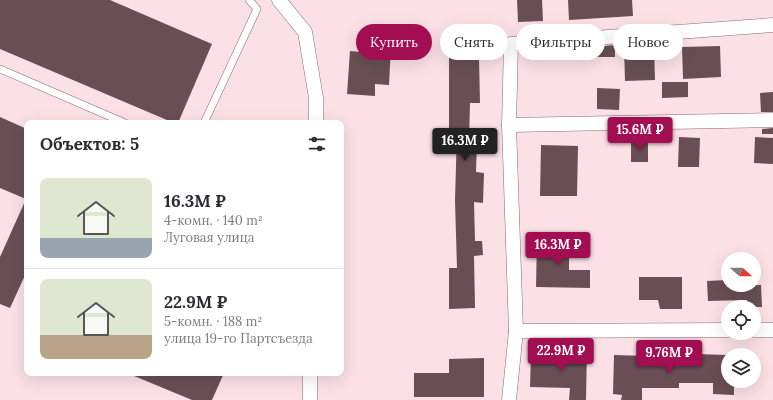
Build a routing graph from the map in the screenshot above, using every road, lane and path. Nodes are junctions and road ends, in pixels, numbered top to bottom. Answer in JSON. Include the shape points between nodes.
{"nodes":[{"id":1,"x":249,"y":0,"type":"edge"},
{"id":2,"x":282,"y":1,"type":"edge"},
{"id":3,"x":773,"y":25,"type":"edge"},
{"id":4,"x":0,"y":69,"type":"edge"},
{"id":5,"x":118,"y":120,"type":"edge"},
{"id":6,"x":205,"y":120,"type":"edge"},
{"id":7,"x":316,"y":120,"type":"edge"},
{"id":8,"x":773,"y":120,"type":"edge"},
{"id":9,"x":509,"y":125,"type":"junction"},
{"id":10,"x":721,"y":330,"type":"edge"},
{"id":11,"x":761,"y":330,"type":"edge"},
{"id":12,"x":773,"y":330,"type":"edge"},
{"id":13,"x":516,"y":331,"type":"junction"},
{"id":14,"x":310,"y":376,"type":"edge"},
{"id":15,"x":310,"y":400,"type":"edge"},
{"id":16,"x":509,"y":400,"type":"edge"}],
"edges":[{"from":1,"to":6,"type":"lane","via":[[257,9]]},
{"from":2,"to":7,"type":"street","via":[[305,32],[316,98]]},
{"from":3,"to":9,"type":"street","via":[[511,44]]},
{"from":4,"to":5,"type":"lane"},
{"from":8,"to":9,"type":"street"},
{"from":9,"to":13,"type":"street"},
{"from":10,"to":13,"type":"street"},
{"from":11,"to":12,"type":"street"},
{"from":13,"to":16,"type":"street"},
{"from":14,"to":15,"type":"street"}]}
